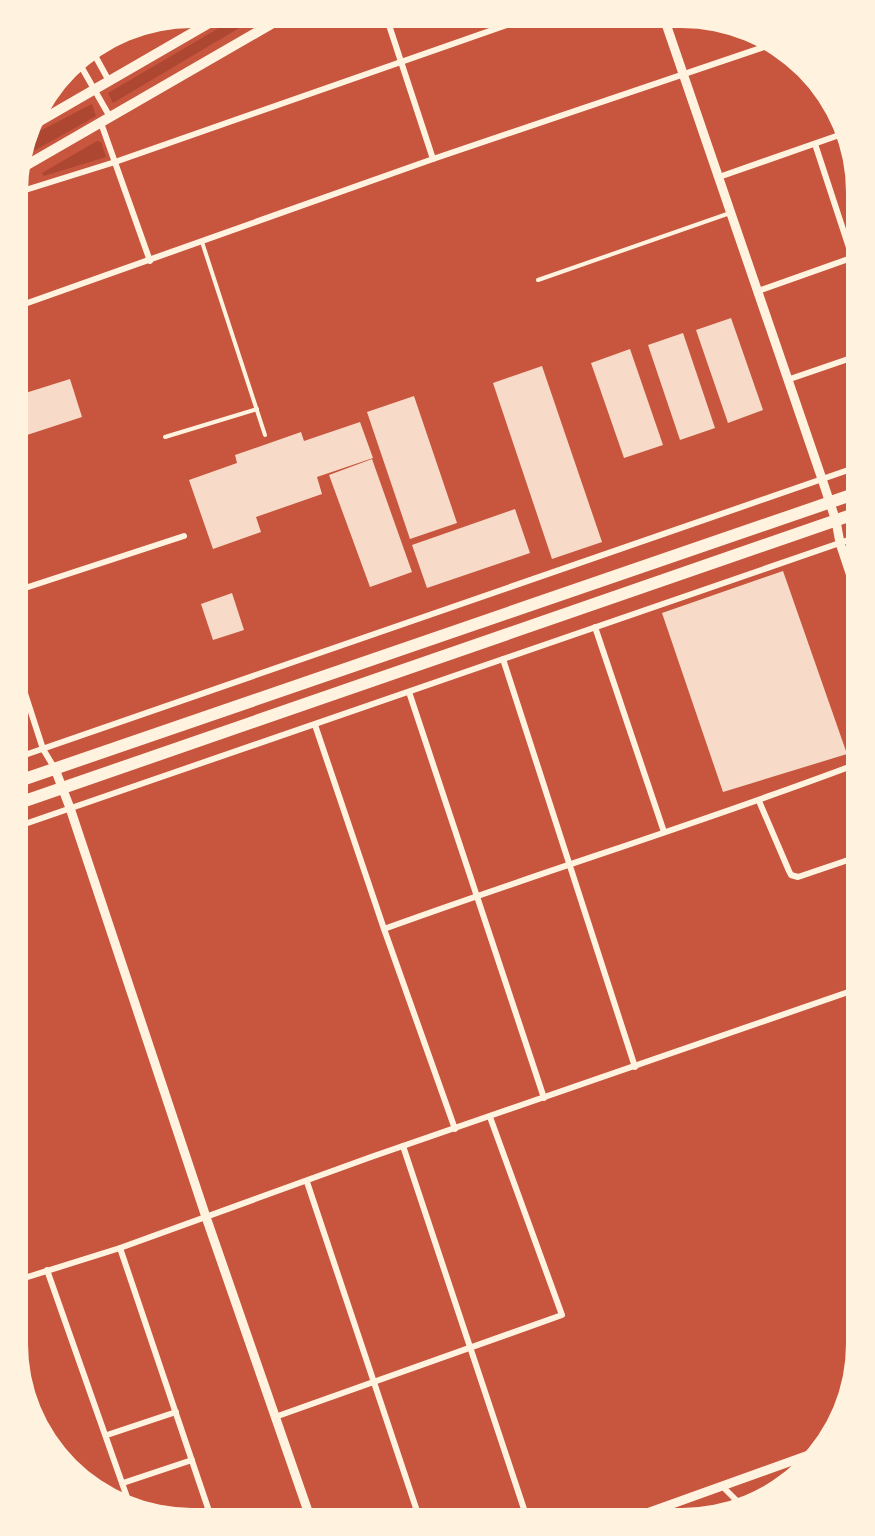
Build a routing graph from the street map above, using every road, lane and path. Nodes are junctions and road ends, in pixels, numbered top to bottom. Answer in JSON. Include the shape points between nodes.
{"nodes":[{"id":1,"x":201,"y":28,"type":"edge"},
{"id":2,"x":264,"y":28,"type":"edge"},
{"id":3,"x":390,"y":28,"type":"edge"},
{"id":4,"x":498,"y":28,"type":"edge"},
{"id":5,"x":667,"y":28,"type":"edge"},
{"id":6,"x":761,"y":48,"type":"edge"},
{"id":7,"x":97,"y":59,"type":"edge"},
{"id":8,"x":402,"y":62,"type":"junction"},
{"id":9,"x":83,"y":70,"type":"edge"},
{"id":10,"x":683,"y":75,"type":"junction"},
{"id":11,"x":109,"y":81,"type":"junction"},
{"id":12,"x":95,"y":90,"type":"junction"},
{"id":13,"x":47,"y":117,"type":"edge"},
{"id":14,"x":105,"y":120,"type":"junction"},
{"id":15,"x":837,"y":136,"type":"edge"},
{"id":16,"x":815,"y":144,"type":"junction"},
{"id":17,"x":434,"y":159,"type":"junction"},
{"id":18,"x":32,"y":162,"type":"edge"},
{"id":19,"x":116,"y":162,"type":"junction"},
{"id":20,"x":719,"y":177,"type":"junction"},
{"id":21,"x":28,"y":189,"type":"edge"},
{"id":22,"x":731,"y":213,"type":"junction"},
{"id":23,"x":846,"y":234,"type":"edge"},
{"id":24,"x":202,"y":242,"type":"junction"},
{"id":25,"x":846,"y":260,"type":"edge"},
{"id":26,"x":150,"y":261,"type":"junction"},
{"id":27,"x":538,"y":279,"type":"dead end"},
{"id":28,"x":758,"y":291,"type":"junction"},
{"id":29,"x":28,"y":303,"type":"edge"},
{"id":30,"x":846,"y":360,"type":"edge"},
{"id":31,"x":787,"y":380,"type":"junction"},
{"id":32,"x":257,"y":409,"type":"junction"},
{"id":33,"x":266,"y":435,"type":"dead end"},
{"id":34,"x":165,"y":437,"type":"dead end"},
{"id":35,"x":846,"y":471,"type":"edge"},
{"id":36,"x":822,"y":479,"type":"junction"},
{"id":37,"x":846,"y":497,"type":"edge"},
{"id":38,"x":830,"y":503,"type":"junction"},
{"id":39,"x":846,"y":517,"type":"edge"},
{"id":40,"x":836,"y":521,"type":"junction"},
{"id":41,"x":184,"y":536,"type":"dead end"},
{"id":42,"x":846,"y":541,"type":"edge"},
{"id":43,"x":840,"y":543,"type":"junction"},
{"id":44,"x":846,"y":561,"type":"edge"},
{"id":45,"x":28,"y":588,"type":"edge"},
{"id":46,"x":595,"y":627,"type":"junction"},
{"id":47,"x":503,"y":660,"type":"junction"},
{"id":48,"x":409,"y":692,"type":"junction"},
{"id":49,"x":28,"y":703,"type":"edge"},
{"id":50,"x":315,"y":725,"type":"junction"},
{"id":51,"x":43,"y":749,"type":"junction"},
{"id":52,"x":28,"y":754,"type":"edge"},
{"id":53,"x":846,"y":768,"type":"edge"},
{"id":54,"x":55,"y":769,"type":"junction"},
{"id":55,"x":28,"y":778,"type":"edge"},
{"id":56,"x":63,"y":788,"type":"junction"},
{"id":57,"x":28,"y":800,"type":"edge"},
{"id":58,"x":759,"y":801,"type":"junction"},
{"id":59,"x":70,"y":808,"type":"junction"},
{"id":60,"x":28,"y":823,"type":"edge"},
{"id":61,"x":664,"y":831,"type":"junction"},
{"id":62,"x":846,"y":861,"type":"edge"},
{"id":63,"x":570,"y":865,"type":"junction"},
{"id":64,"x":475,"y":896,"type":"junction"},
{"id":65,"x":384,"y":929,"type":"junction"},
{"id":66,"x":846,"y":993,"type":"edge"},
{"id":67,"x":635,"y":1067,"type":"junction"},
{"id":68,"x":544,"y":1098,"type":"junction"},
{"id":69,"x":490,"y":1117,"type":"junction"},
{"id":70,"x":455,"y":1128,"type":"junction"},
{"id":71,"x":403,"y":1146,"type":"junction"},
{"id":72,"x":307,"y":1182,"type":"junction"},
{"id":73,"x":206,"y":1217,"type":"junction"},
{"id":74,"x":120,"y":1248,"type":"junction"},
{"id":75,"x":47,"y":1270,"type":"junction"},
{"id":76,"x":28,"y":1277,"type":"edge"},
{"id":77,"x":471,"y":1349,"type":"junction"},
{"id":78,"x":373,"y":1382,"type":"junction"},
{"id":79,"x":176,"y":1412,"type":"junction"},
{"id":80,"x":275,"y":1417,"type":"junction"},
{"id":81,"x":106,"y":1435,"type":"junction"},
{"id":82,"x":801,"y":1458,"type":"edge"},
{"id":83,"x":192,"y":1460,"type":"junction"},
{"id":84,"x":123,"y":1483,"type":"junction"},
{"id":85,"x":723,"y":1487,"type":"junction"},
{"id":86,"x":126,"y":1494,"type":"edge"},
{"id":87,"x":735,"y":1499,"type":"edge"},
{"id":88,"x":209,"y":1508,"type":"edge"},
{"id":89,"x":307,"y":1508,"type":"edge"},
{"id":90,"x":416,"y":1508,"type":"edge"},
{"id":91,"x":524,"y":1508,"type":"edge"},
{"id":92,"x":662,"y":1508,"type":"edge"}],
"edges":[{"from":1,"to":11,"type":"main road"},
{"from":2,"to":14,"type":"main road"},
{"from":3,"to":8,"type":"street"},
{"from":4,"to":8,"type":"street"},
{"from":5,"to":10,"type":"street"},
{"from":6,"to":10,"type":"street"},
{"from":7,"to":11,"type":"street"},
{"from":8,"to":17,"type":"street"},
{"from":8,"to":19,"type":"street"},
{"from":9,"to":12,"type":"street"},
{"from":10,"to":17,"type":"street"},
{"from":10,"to":20,"type":"street"},
{"from":11,"to":12,"type":"main road"},
{"from":12,"to":13,"type":"main road"},
{"from":12,"to":14,"type":"street"},
{"from":14,"to":18,"type":"main road"},
{"from":14,"to":19,"type":"street"},
{"from":15,"to":16,"type":"street"},
{"from":16,"to":20,"type":"street"},
{"from":16,"to":23,"type":"street"},
{"from":17,"to":24,"type":"street"},
{"from":19,"to":21,"type":"street"},
{"from":19,"to":26,"type":"street"},
{"from":20,"to":22,"type":"street"},
{"from":22,"to":27,"type":"lane"},
{"from":22,"to":28,"type":"street"},
{"from":24,"to":26,"type":"street"},
{"from":24,"to":32,"type":"lane"},
{"from":25,"to":28,"type":"street"},
{"from":26,"to":29,"type":"street"},
{"from":28,"to":31,"type":"street"},
{"from":30,"to":31,"type":"street"},
{"from":31,"to":36,"type":"street"},
{"from":32,"to":33,"type":"lane"},
{"from":32,"to":34,"type":"lane"},
{"from":35,"to":36,"type":"street"},
{"from":36,"to":38,"type":"street"},
{"from":36,"to":51,"type":"street"},
{"from":37,"to":38,"type":"highway"},
{"from":38,"to":40,"type":"street"},
{"from":38,"to":54,"type":"highway"},
{"from":39,"to":40,"type":"highway"},
{"from":40,"to":43,"type":"street"},
{"from":40,"to":56,"type":"highway"},
{"from":41,"to":45,"type":"street"},
{"from":42,"to":43,"type":"street"},
{"from":43,"to":44,"type":"street"},
{"from":43,"to":46,"type":"street"},
{"from":46,"to":47,"type":"street"},
{"from":46,"to":61,"type":"street"},
{"from":47,"to":48,"type":"street"},
{"from":47,"to":63,"type":"street"},
{"from":48,"to":50,"type":"street"},
{"from":48,"to":64,"type":"street"},
{"from":49,"to":51,"type":"street"},
{"from":50,"to":59,"type":"street"},
{"from":50,"to":65,"type":"street"},
{"from":51,"to":52,"type":"street"},
{"from":51,"to":54,"type":"street"},
{"from":53,"to":58,"type":"street"},
{"from":54,"to":55,"type":"highway"},
{"from":54,"to":56,"type":"street"},
{"from":56,"to":57,"type":"highway"},
{"from":56,"to":59,"type":"street"},
{"from":58,"to":61,"type":"street"},
{"from":58,"to":62,"type":"street","via":[[794,876],[798,878]]},
{"from":59,"to":60,"type":"street"},
{"from":59,"to":73,"type":"street"},
{"from":61,"to":63,"type":"street"},
{"from":63,"to":64,"type":"street"},
{"from":63,"to":67,"type":"street"},
{"from":64,"to":65,"type":"street"},
{"from":64,"to":68,"type":"street"},
{"from":65,"to":70,"type":"street"},
{"from":66,"to":67,"type":"street"},
{"from":67,"to":68,"type":"street"},
{"from":68,"to":69,"type":"street"},
{"from":69,"to":70,"type":"street"},
{"from":69,"to":77,"type":"street","via":[[562,1315]]},
{"from":70,"to":71,"type":"street"},
{"from":71,"to":72,"type":"street"},
{"from":71,"to":77,"type":"street"},
{"from":72,"to":73,"type":"street"},
{"from":72,"to":78,"type":"street"},
{"from":73,"to":74,"type":"street"},
{"from":73,"to":80,"type":"street"},
{"from":74,"to":75,"type":"street"},
{"from":74,"to":79,"type":"street"},
{"from":75,"to":76,"type":"street"},
{"from":75,"to":81,"type":"street"},
{"from":77,"to":78,"type":"street"},
{"from":77,"to":91,"type":"street"},
{"from":78,"to":80,"type":"street"},
{"from":78,"to":90,"type":"street"},
{"from":79,"to":81,"type":"street"},
{"from":79,"to":83,"type":"street"},
{"from":80,"to":89,"type":"street"},
{"from":81,"to":84,"type":"street"},
{"from":82,"to":85,"type":"street"},
{"from":83,"to":84,"type":"street"},
{"from":83,"to":88,"type":"street"},
{"from":84,"to":86,"type":"street"},
{"from":85,"to":87,"type":"street"},
{"from":85,"to":92,"type":"street"}]}
